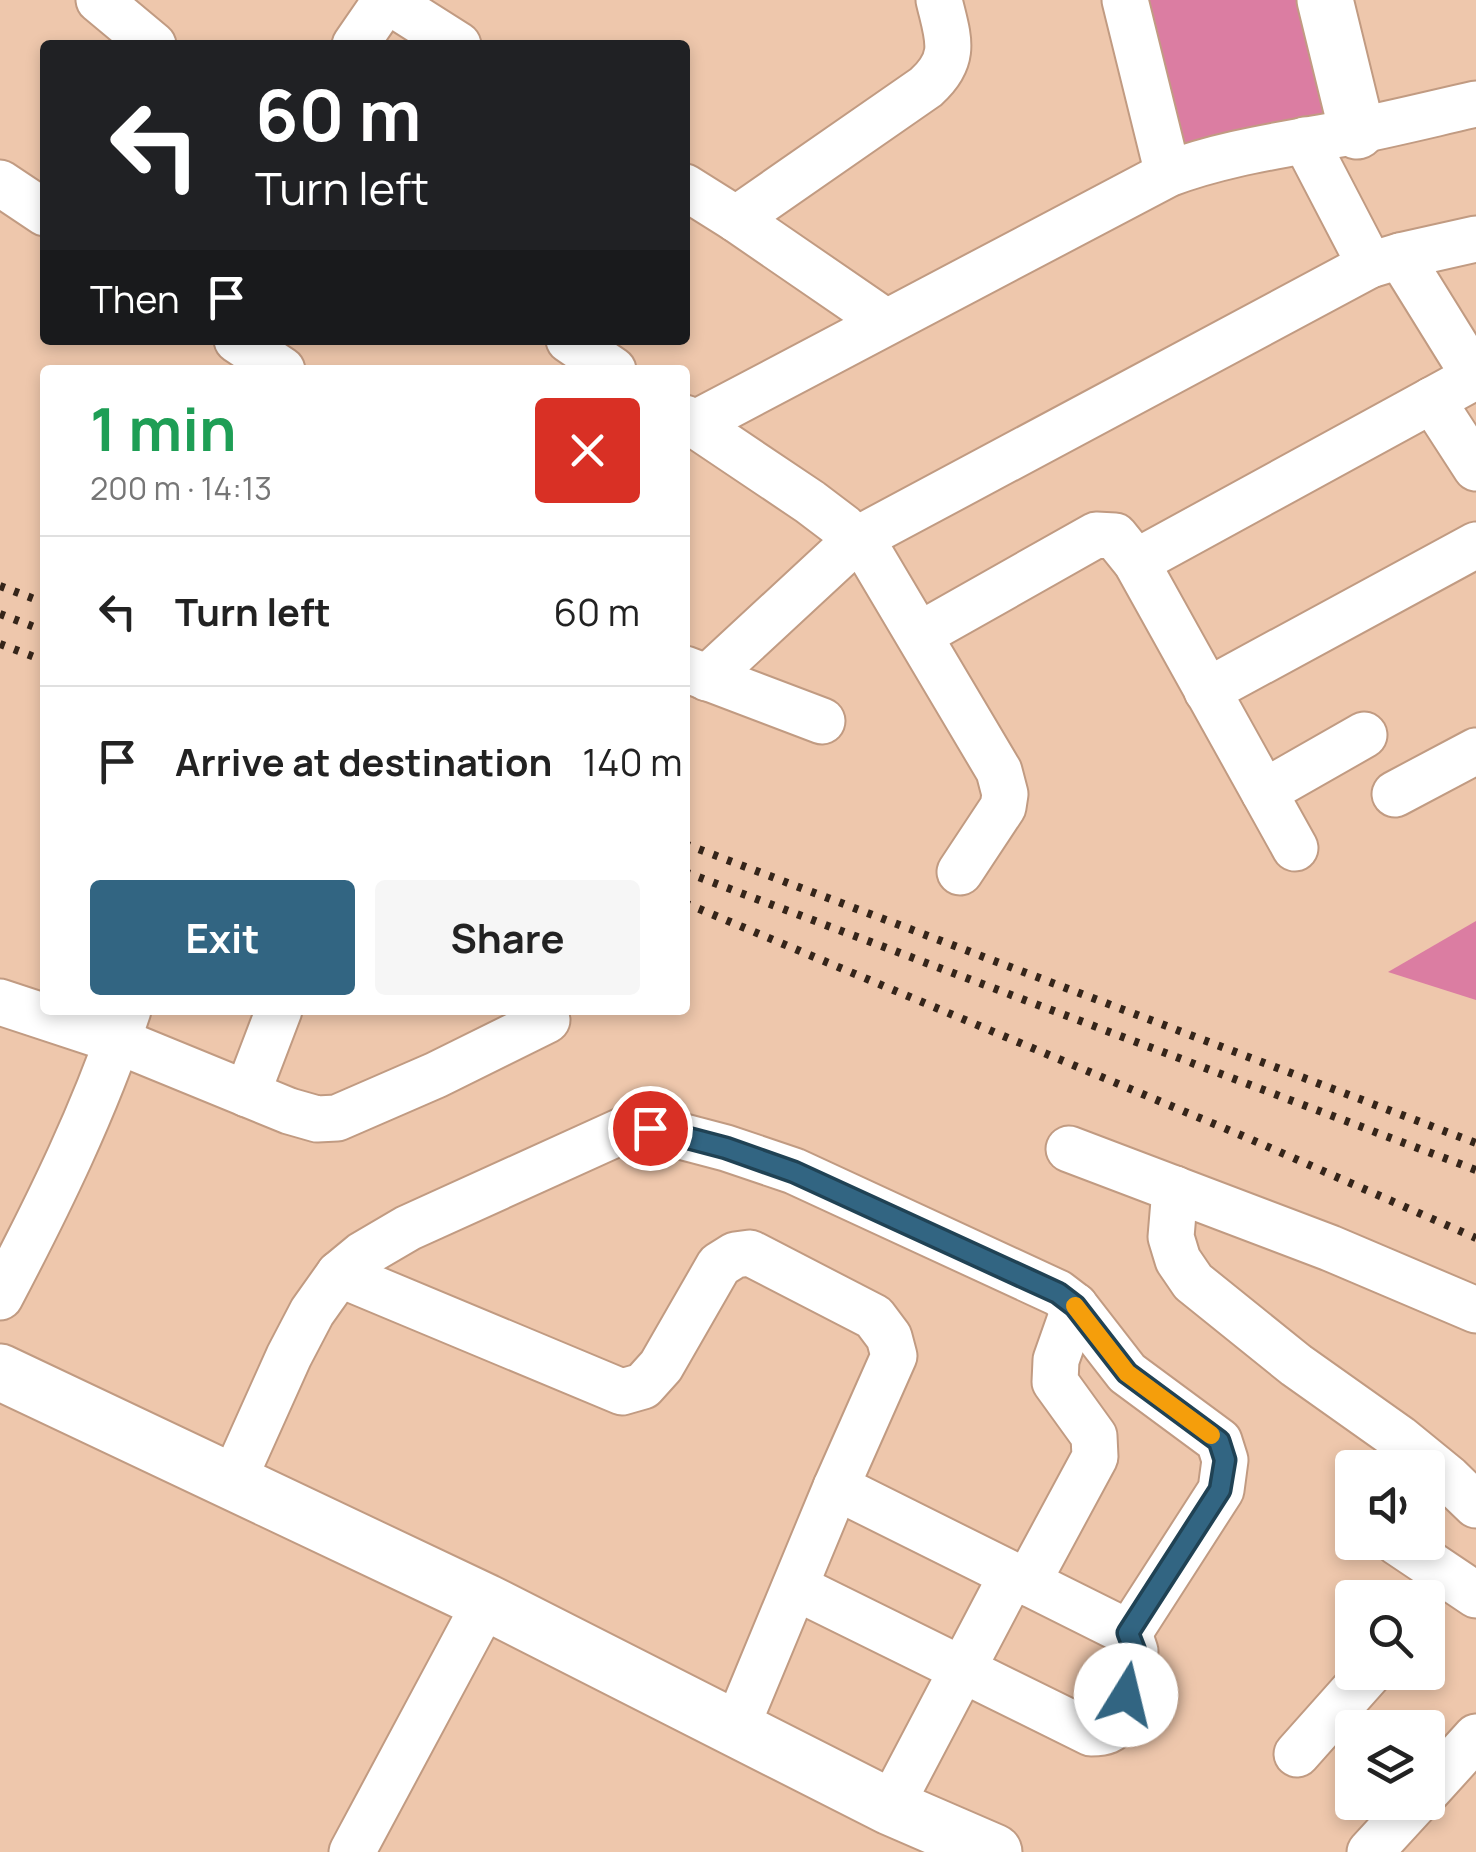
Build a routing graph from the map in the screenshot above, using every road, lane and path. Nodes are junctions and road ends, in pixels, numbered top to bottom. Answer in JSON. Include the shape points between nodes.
{"nodes":[{"id":1,"x":100,"y":0,"type":"edge"},
{"id":2,"x":386,"y":0,"type":"edge"},
{"id":3,"x":939,"y":0,"type":"edge"},
{"id":4,"x":1124,"y":0,"type":"edge"},
{"id":5,"x":1325,"y":0,"type":"edge"},
{"id":6,"x":148,"y":40,"type":"edge"},
{"id":7,"x":358,"y":40,"type":"edge"},
{"id":8,"x":450,"y":40,"type":"edge"},
{"id":9,"x":1476,"y":104,"type":"edge"},
{"id":10,"x":1331,"y":136,"type":"junction"},
{"id":11,"x":1168,"y":174,"type":"junction"},
{"id":12,"x":0,"y":183,"type":"edge"},
{"id":13,"x":690,"y":190,"type":"edge"},
{"id":14,"x":40,"y":209,"type":"edge"},
{"id":15,"x":736,"y":219,"type":"junction"},
{"id":16,"x":1476,"y":240,"type":"edge"},
{"id":17,"x":1385,"y":261,"type":"junction"},
{"id":18,"x":886,"y":322,"type":"junction"},
{"id":19,"x":244,"y":345,"type":"edge"},
{"id":20,"x":576,"y":345,"type":"edge"},
{"id":21,"x":274,"y":365,"type":"edge"},
{"id":22,"x":606,"y":365,"type":"edge"},
{"id":23,"x":1475,"y":377,"type":"edge"},
{"id":24,"x":1432,"y":400,"type":"junction"},
{"id":25,"x":690,"y":420,"type":"edge"},
{"id":26,"x":690,"y":422,"type":"edge"},
{"id":27,"x":1476,"y":468,"type":"edge"},
{"id":28,"x":856,"y":540,"type":"junction"},
{"id":29,"x":1476,"y":545,"type":"edge"},
{"id":30,"x":1136,"y":562,"type":"junction"},
{"id":31,"x":919,"y":636,"type":"junction"},
{"id":32,"x":696,"y":673,"type":"edge"},
{"id":33,"x":1207,"y":691,"type":"junction"},
{"id":34,"x":822,"y":721,"type":"dead end"},
{"id":35,"x":1364,"y":735,"type":"dead end"},
{"id":36,"x":1476,"y":752,"type":"edge"},
{"id":37,"x":1264,"y":792,"type":"junction"},
{"id":38,"x":1395,"y":794,"type":"dead end"},
{"id":39,"x":1295,"y":848,"type":"dead end"},
{"id":40,"x":960,"y":872,"type":"dead end"},
{"id":41,"x":0,"y":1002,"type":"edge"},
{"id":42,"x":40,"y":1010,"type":"edge"},
{"id":43,"x":66,"y":1015,"type":"edge"},
{"id":44,"x":277,"y":1015,"type":"edge"},
{"id":45,"x":546,"y":1020,"type":"dead end"},
{"id":46,"x":122,"y":1026,"type":"edge"},
{"id":47,"x":247,"y":1094,"type":"junction"},
{"id":48,"x":1070,"y":1149,"type":"dead end"},
{"id":49,"x":1174,"y":1189,"type":"junction"},
{"id":50,"x":340,"y":1274,"type":"junction"},
{"id":51,"x":0,"y":1296,"type":"edge"},
{"id":52,"x":1075,"y":1306,"type":"junction"},
{"id":53,"x":1476,"y":1310,"type":"edge"},
{"id":54,"x":0,"y":1372,"type":"edge"},
{"id":55,"x":232,"y":1484,"type":"junction"},
{"id":56,"x":836,"y":1487,"type":"junction"},
{"id":57,"x":1476,"y":1505,"type":"edge"},
{"id":58,"x":1416,"y":1560,"type":"edge"},
{"id":59,"x":1019,"y":1579,"type":"junction"},
{"id":60,"x":795,"y":1587,"type":"junction"},
{"id":61,"x":1452,"y":1594,"type":"edge"},
{"id":62,"x":486,"y":1602,"type":"junction"},
{"id":63,"x":1128,"y":1633,"type":"junction"},
{"id":64,"x":963,"y":1669,"type":"junction"},
{"id":65,"x":1354,"y":1690,"type":"edge"},
{"id":66,"x":736,"y":1728,"type":"junction"},
{"id":67,"x":1476,"y":1738,"type":"edge"},
{"id":68,"x":1297,"y":1754,"type":"dead end"},
{"id":69,"x":1445,"y":1772,"type":"edge"},
{"id":70,"x":890,"y":1807,"type":"junction"},
{"id":71,"x":1399,"y":1820,"type":"edge"},
{"id":72,"x":352,"y":1852,"type":"edge"},
{"id":73,"x":994,"y":1852,"type":"edge"},
{"id":74,"x":1370,"y":1852,"type":"edge"}],
"edges":[{"from":1,"to":6,"type":"street"},
{"from":2,"to":7,"type":"street"},
{"from":2,"to":8,"type":"street"},
{"from":3,"to":15,"type":"street","via":[[950,46],[938,76]]},
{"from":4,"to":11,"type":"street"},
{"from":5,"to":10,"type":"main road"},
{"from":9,"to":10,"type":"street"},
{"from":10,"to":11,"type":"street","via":[[1236,152]]},
{"from":10,"to":17,"type":"street"},
{"from":11,"to":18,"type":"street"},
{"from":12,"to":14,"type":"street"},
{"from":13,"to":15,"type":"street"},
{"from":15,"to":18,"type":"street"},
{"from":16,"to":17,"type":"street"},
{"from":17,"to":23,"type":"street"},
{"from":17,"to":28,"type":"street"},
{"from":18,"to":25,"type":"street"},
{"from":19,"to":21,"type":"street"},
{"from":20,"to":22,"type":"street"},
{"from":23,"to":24,"type":"street"},
{"from":24,"to":27,"type":"street"},
{"from":24,"to":30,"type":"street"},
{"from":26,"to":28,"type":"street"},
{"from":28,"to":31,"type":"street"},
{"from":28,"to":32,"type":"street"},
{"from":29,"to":33,"type":"street"},
{"from":30,"to":31,"type":"street","via":[[1115,536],[1096,535]]},
{"from":30,"to":33,"type":"street"},
{"from":31,"to":40,"type":"street","via":[[999,771],[1005,794]]},
{"from":32,"to":34,"type":"street"},
{"from":33,"to":37,"type":"street"},
{"from":35,"to":37,"type":"street"},
{"from":36,"to":38,"type":"street"},
{"from":37,"to":39,"type":"street"},
{"from":41,"to":42,"type":"street"},
{"from":43,"to":46,"type":"street"},
{"from":44,"to":47,"type":"street"},
{"from":45,"to":47,"type":"street","via":[[337,1118],[290,1112]]},
{"from":46,"to":47,"type":"street"},
{"from":46,"to":51,"type":"street","via":[[78,1142]]},
{"from":48,"to":49,"type":"street"},
{"from":49,"to":53,"type":"street"},
{"from":49,"to":57,"type":"street","via":[[1170,1237],[1194,1282]]},
{"from":50,"to":52,"type":"street","via":[[408,1228],[624,1130],[650,1128],[794,1172]]},
{"from":50,"to":55,"type":"street","via":[[288,1356]]},
{"from":50,"to":56,"type":"street","via":[[622,1392],[643,1386],[661,1366],[719,1265],[750,1252],[874,1317],[889,1336],[894,1356]]},
{"from":52,"to":59,"type":"street","via":[[1055,1382],[1094,1436],[1095,1457]]},
{"from":52,"to":63,"type":"street","via":[[1127,1373],[1219,1441],[1225,1460],[1220,1490]]},
{"from":54,"to":55,"type":"main road"},
{"from":55,"to":62,"type":"main road"},
{"from":56,"to":59,"type":"street"},
{"from":56,"to":60,"type":"street"},
{"from":58,"to":61,"type":"street"},
{"from":59,"to":63,"type":"street"},
{"from":59,"to":64,"type":"street"},
{"from":60,"to":64,"type":"street"},
{"from":60,"to":66,"type":"street"},
{"from":62,"to":66,"type":"main road"},
{"from":62,"to":72,"type":"street"},
{"from":63,"to":64,"type":"street","via":[[1135,1651],[1120,1720],[1104,1733]]},
{"from":64,"to":70,"type":"street"},
{"from":65,"to":68,"type":"street"},
{"from":66,"to":70,"type":"main road"},
{"from":67,"to":69,"type":"street"},
{"from":70,"to":73,"type":"main road"},
{"from":71,"to":74,"type":"street"}]}
